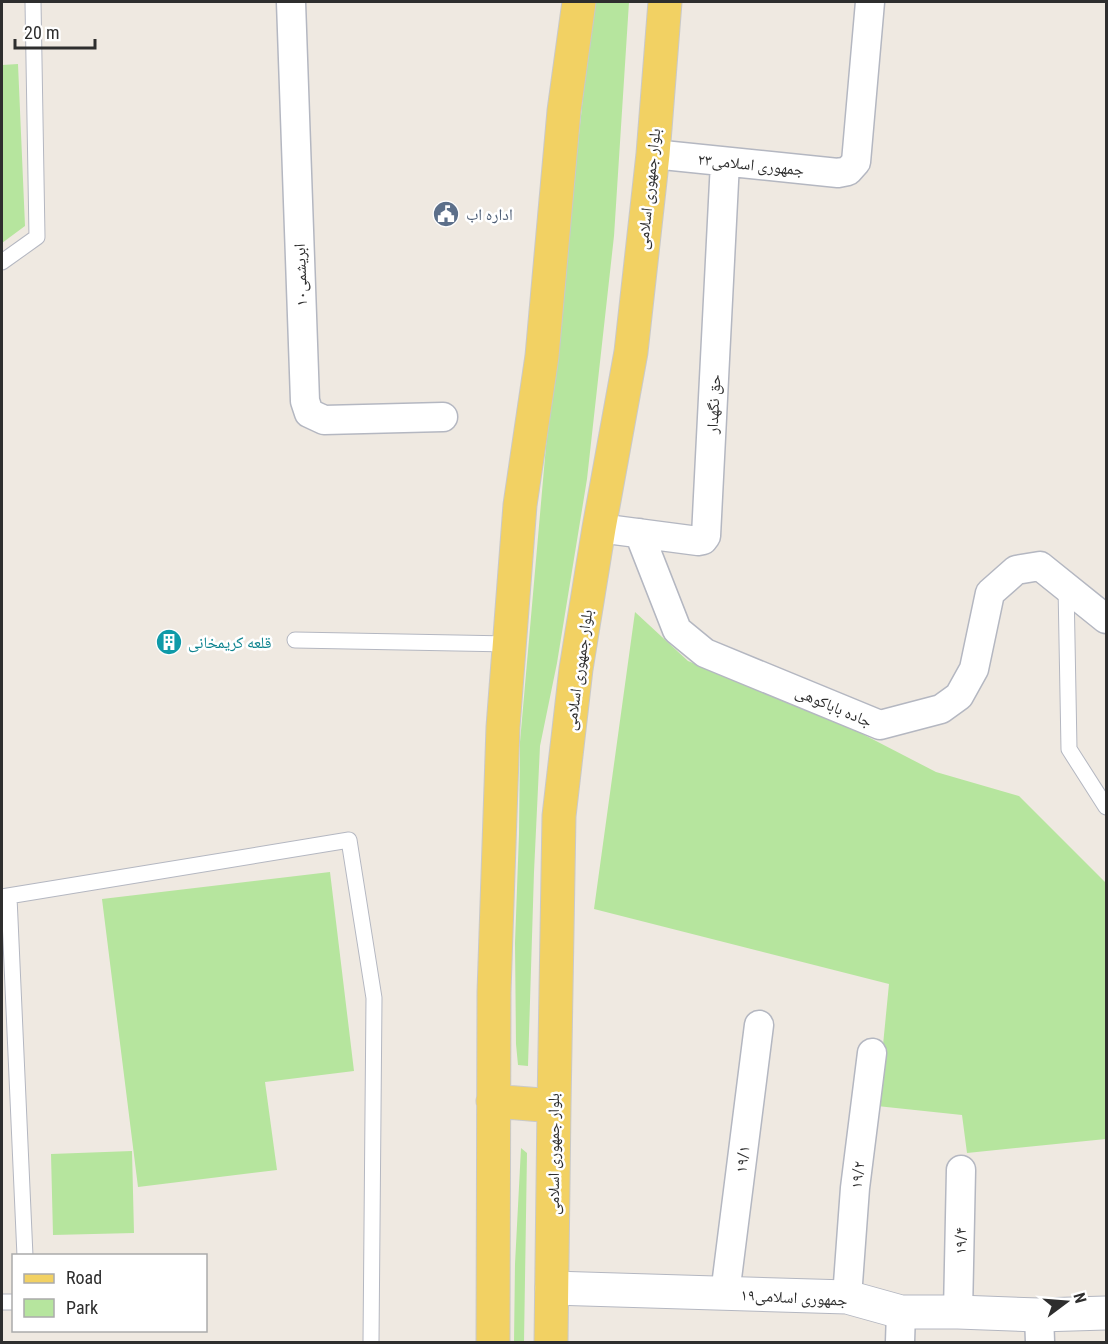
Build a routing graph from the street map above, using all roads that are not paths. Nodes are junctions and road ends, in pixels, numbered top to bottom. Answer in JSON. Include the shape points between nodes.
{"nodes":[{"id":1,"x":33,"y":2,"type":"edge"},
{"id":2,"x":291,"y":2,"type":"edge"},
{"id":3,"x":579,"y":2,"type":"edge"},
{"id":4,"x":665,"y":2,"type":"edge"},
{"id":5,"x":870,"y":2,"type":"edge"},
{"id":6,"x":653,"y":154,"type":"junction"},
{"id":7,"x":725,"y":162,"type":"junction"},
{"id":8,"x":2,"y":262,"type":"edge"},
{"id":9,"x":443,"y":417,"type":"dead end"},
{"id":10,"x":599,"y":528,"type":"junction"},
{"id":11,"x":639,"y":533,"type":"junction"},
{"id":12,"x":1066,"y":586,"type":"junction"},
{"id":13,"x":1107,"y":619,"type":"edge"},
{"id":14,"x":296,"y":640,"type":"dead end"},
{"id":15,"x":510,"y":644,"type":"junction"},
{"id":16,"x":1107,"y":807,"type":"edge"},
{"id":17,"x":5,"y":897,"type":"edge"},
{"id":18,"x":759,"y":1025,"type":"dead end"},
{"id":19,"x":872,"y":1053,"type":"dead end"},
{"id":20,"x":494,"y":1101,"type":"junction"},
{"id":21,"x":554,"y":1106,"type":"junction"},
{"id":22,"x":961,"y":1170,"type":"dead end"},
{"id":23,"x":25,"y":1254,"type":"edge"},
{"id":24,"x":552,"y":1288,"type":"junction"},
{"id":25,"x":725,"y":1294,"type":"junction"},
{"id":26,"x":847,"y":1297,"type":"junction"},
{"id":27,"x":958,"y":1312,"type":"junction"},
{"id":28,"x":1107,"y":1313,"type":"edge"},
{"id":29,"x":900,"y":1327,"type":"edge"},
{"id":30,"x":1039,"y":1329,"type":"edge"},
{"id":31,"x":371,"y":1342,"type":"edge"},
{"id":32,"x":493,"y":1342,"type":"edge"},
{"id":33,"x":551,"y":1342,"type":"edge"}],
"edges":[{"from":1,"to":8,"type":"lane","via":[[37,237]]},
{"from":2,"to":9,"type":"street","name":"ابریشمی۱۰","via":[[304,401],[309,413],[324,420]]},
{"from":3,"to":15,"type":"main road","via":[[564,111],[542,356],[520,505]]},
{"from":4,"to":6,"type":"main road","name":"بلوار جمهوری اسلامی"},
{"from":5,"to":7,"type":"street","name":"جمهوری اسلامی۲۳","via":[[856,162],[848,171]]},
{"from":6,"to":7,"type":"street","name":"جمهوری اسلامی۲۳"},
{"from":6,"to":10,"type":"main road","name":"بلوار جمهوری اسلامی","via":[[631,352]]},
{"from":7,"to":11,"type":"street","name":"حق نگهدار","via":[[706,536],[698,541]]},
{"from":10,"to":11,"type":"street","name":"حق نگهدار"},
{"from":10,"to":21,"type":"main road","name":"بلوار جمهوری اسلامی","via":[[576,669],[559,816]]},
{"from":11,"to":12,"type":"street","name":"جاده باباکوهی","via":[[677,630],[705,653],[880,725],[941,710],[959,696],[975,669],[990,593],[1016,570],[1040,566]]},
{"from":12,"to":13,"type":"street","name":"جاده باباکوهی"},
{"from":12,"to":16,"type":"lane","via":[[1069,749]]},
{"from":14,"to":15,"type":"lane"},
{"from":15,"to":20,"type":"main road","via":[[503,727]]},
{"from":17,"to":23,"type":"lane"},
{"from":17,"to":31,"type":"lane","via":[[350,840],[374,998]]},
{"from":18,"to":25,"type":"street","name":"۱۹/۱"},
{"from":19,"to":26,"type":"street","name":"۱۹/۲","via":[[855,1188]]},
{"from":20,"to":21,"type":"main road"},
{"from":20,"to":32,"type":"main road"},
{"from":21,"to":24,"type":"main road","name":"بلوار جمهوری اسلامی"},
{"from":22,"to":27,"type":"street","name":"۱۹/۴"},
{"from":24,"to":25,"type":"street","name":"جمهوری اسلامی۱۹"},
{"from":24,"to":33,"type":"main road","name":"بلوار جمهوری اسلامی"},
{"from":25,"to":26,"type":"street","name":"جمهوری اسلامی۱۹"},
{"from":26,"to":29,"type":"street","name":"جمهوری اسلامی۱۹"},
{"from":27,"to":29,"type":"street","name":"جمهوری اسلامی۱۹"},
{"from":27,"to":30,"type":"street","name":"جمهوری اسلامی۱۹"},
{"from":28,"to":30,"type":"street","name":"جمهوری اسلامی۱۹"}]}
